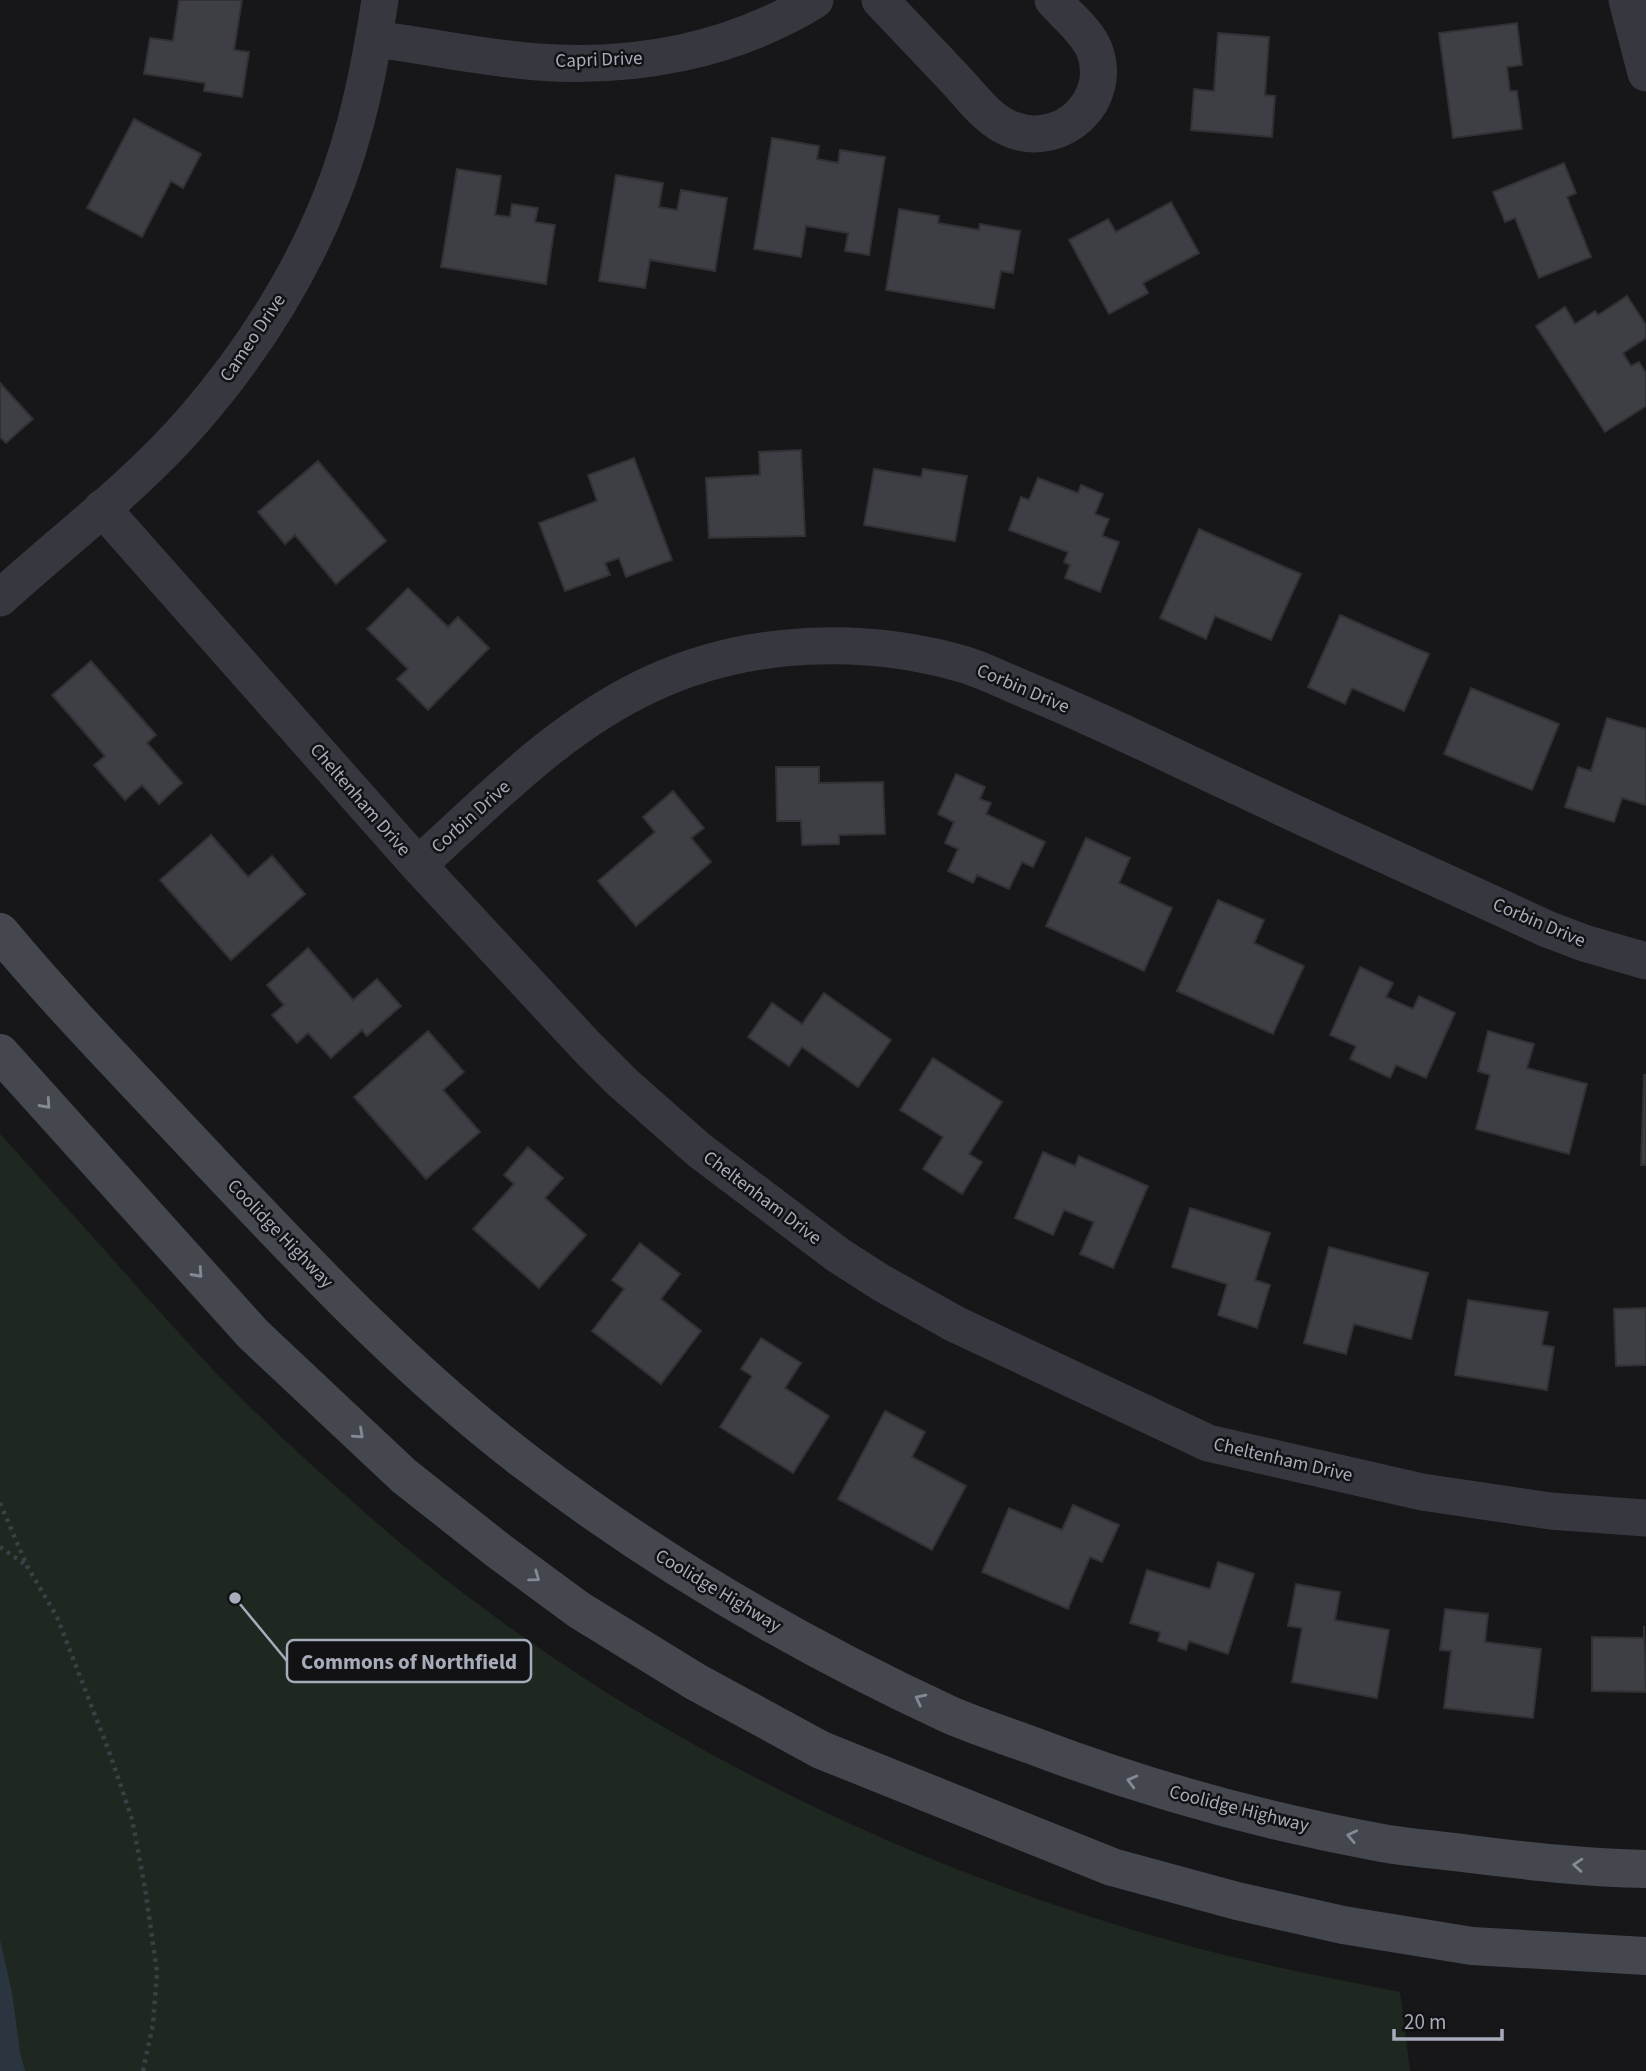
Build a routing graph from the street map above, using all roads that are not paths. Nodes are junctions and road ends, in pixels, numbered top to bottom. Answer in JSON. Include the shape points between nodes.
{"nodes":[{"id":1,"x":380,"y":0,"type":"edge"},
{"id":2,"x":815,"y":0,"type":"edge"},
{"id":3,"x":880,"y":0,"type":"edge"},
{"id":4,"x":1053,"y":0,"type":"edge"},
{"id":5,"x":1627,"y":0,"type":"edge"},
{"id":6,"x":374,"y":39,"type":"junction"},
{"id":7,"x":1646,"y":73,"type":"edge"},
{"id":8,"x":102,"y":508,"type":"junction"},
{"id":9,"x":0,"y":598,"type":"edge"},
{"id":10,"x":418,"y":865,"type":"junction"},
{"id":11,"x":0,"y":932,"type":"edge"},
{"id":12,"x":1646,"y":961,"type":"edge"},
{"id":13,"x":0,"y":1054,"type":"edge"},
{"id":14,"x":1646,"y":1518,"type":"edge"},
{"id":15,"x":1646,"y":1869,"type":"edge"},
{"id":16,"x":1646,"y":1956,"type":"edge"}],
"edges":[{"from":1,"to":6,"type":"street","name":"Cameo Drive"},
{"from":2,"to":6,"type":"street","name":"Capri Drive","via":[[737,38],[682,54],[627,62],[537,62]]},
{"from":3,"to":4,"type":"street","via":[[987,113],[1011,130],[1038,134],[1053,133],[1080,118],[1095,91],[1098,70],[1094,49]]},
{"from":5,"to":7,"type":"street"},
{"from":6,"to":8,"type":"street","name":"Cameo Drive","via":[[360,107],[332,195],[276,307],[193,420]]},
{"from":8,"to":9,"type":"street","name":"Cameo Drive"},
{"from":8,"to":10,"type":"street","name":"Cheltenham Drive"},
{"from":10,"to":12,"type":"street","name":"Corbin Drive","via":[[564,735],[607,707],[652,683],[727,659],[830,645],[931,656],[970,666],[1547,929]]},
{"from":10,"to":14,"type":"street","name":"Cheltenham Drive","via":[[651,1109],[838,1255],[955,1324],[1208,1443],[1422,1492],[1550,1511]]},
{"from":15,"to":11,"type":"main road","name":"Coolidge Highway","one_way":true,"via":[[1384,1843],[1258,1816],[1111,1775],[951,1715],[695,1580],[608,1523],[440,1391],[291,1247]]},
{"from":13,"to":16,"type":"main road","one_way":true,"via":[[253,1334],[395,1467],[579,1610],[696,1682],[821,1750],[1112,1867],[1343,1926],[1472,1946]]}]}
